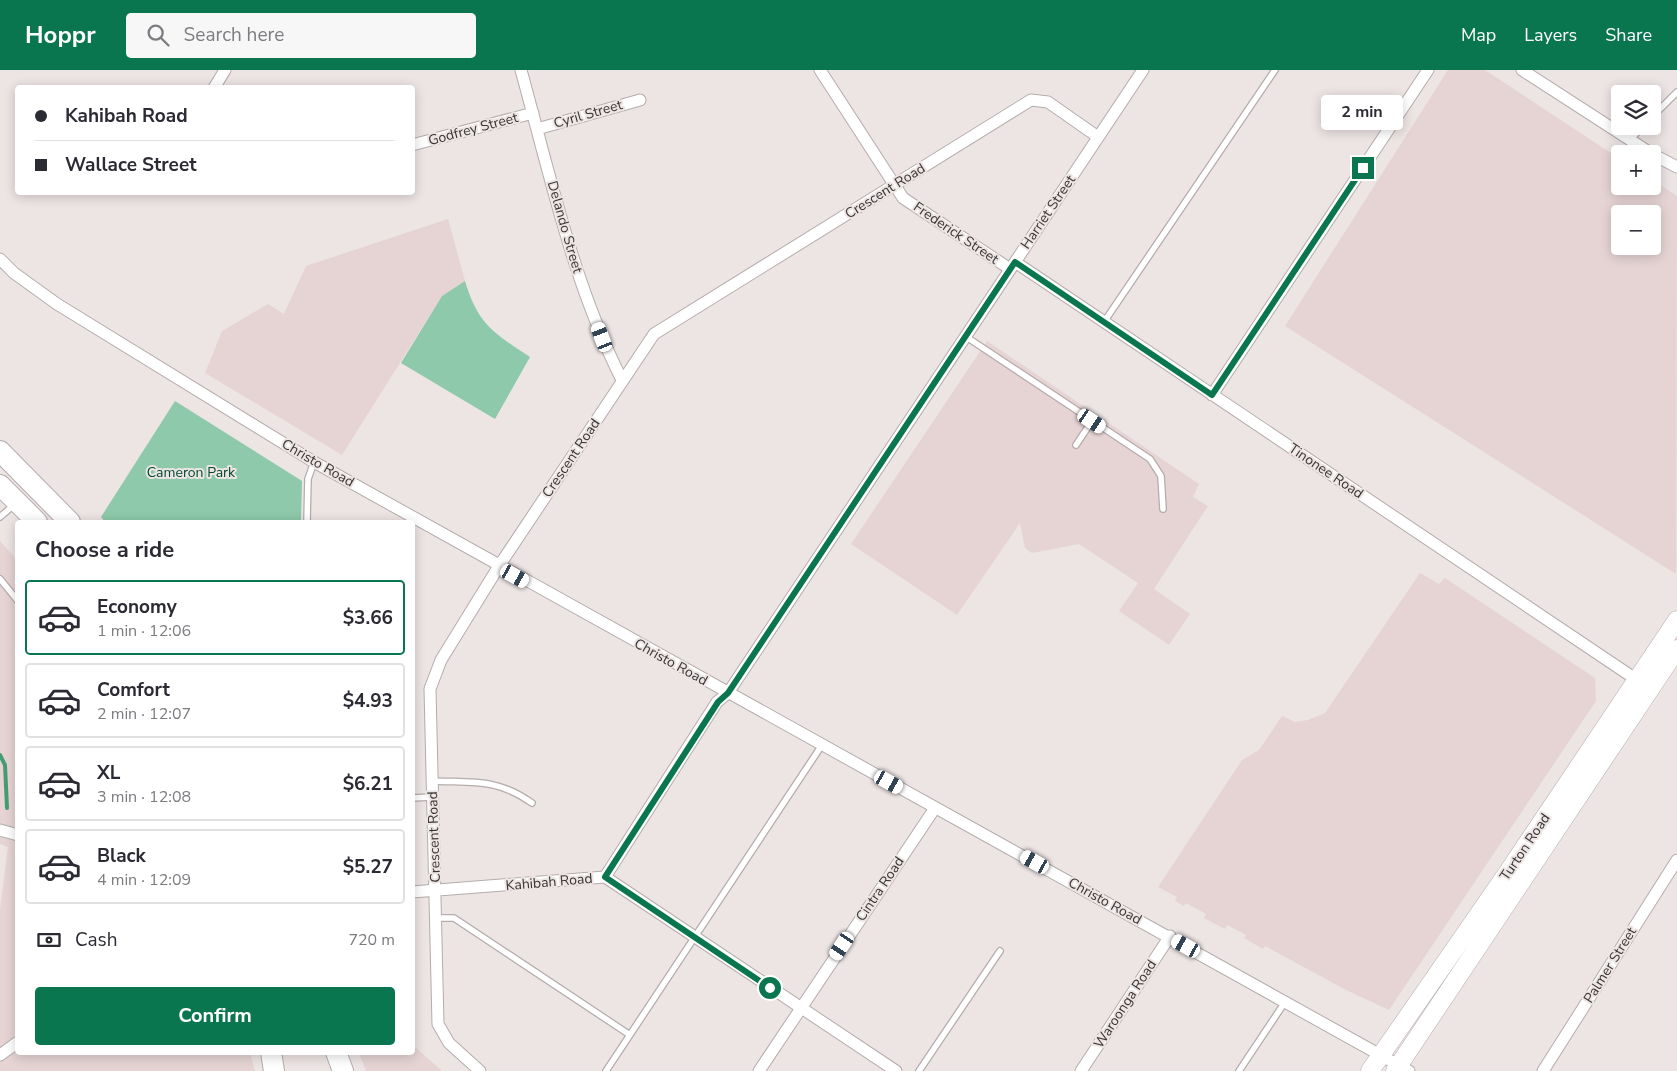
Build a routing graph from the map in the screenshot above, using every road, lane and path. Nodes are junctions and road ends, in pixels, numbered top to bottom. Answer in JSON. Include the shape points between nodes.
{"nodes":[{"id":1,"x":225,"y":70,"type":"edge"},
{"id":2,"x":521,"y":70,"type":"edge"},
{"id":3,"x":820,"y":70,"type":"edge"},
{"id":4,"x":1143,"y":70,"type":"edge"},
{"id":5,"x":1275,"y":70,"type":"edge"},
{"id":6,"x":1428,"y":70,"type":"edge"},
{"id":7,"x":1522,"y":70,"type":"edge"},
{"id":8,"x":216,"y":85,"type":"edge"},
{"id":9,"x":1677,"y":92,"type":"edge"},
{"id":10,"x":640,"y":100,"type":"dead end"},
{"id":11,"x":1661,"y":108,"type":"edge"},
{"id":12,"x":533,"y":113,"type":"junction"},
{"id":13,"x":537,"y":129,"type":"junction"},
{"id":14,"x":1635,"y":135,"type":"edge"},
{"id":15,"x":1098,"y":137,"type":"junction"},
{"id":16,"x":1630,"y":140,"type":"junction"},
{"id":17,"x":415,"y":144,"type":"edge"},
{"id":18,"x":1638,"y":145,"type":"edge"},
{"id":19,"x":1661,"y":159,"type":"edge"},
{"id":20,"x":1677,"y":167,"type":"edge"},
{"id":21,"x":894,"y":185,"type":"junction"},
{"id":22,"x":0,"y":259,"type":"edge"},
{"id":23,"x":1013,"y":266,"type":"junction"},
{"id":24,"x":1104,"y":322,"type":"junction"},
{"id":25,"x":966,"y":336,"type":"junction"},
{"id":26,"x":622,"y":380,"type":"junction"},
{"id":27,"x":1212,"y":395,"type":"junction"},
{"id":28,"x":1092,"y":421,"type":"junction"},
{"id":29,"x":1076,"y":445,"type":"dead end"},
{"id":30,"x":0,"y":451,"type":"edge"},
{"id":31,"x":314,"y":462,"type":"junction"},
{"id":32,"x":0,"y":485,"type":"edge"},
{"id":33,"x":18,"y":502,"type":"junction"},
{"id":34,"x":1162,"y":509,"type":"dead end"},
{"id":35,"x":0,"y":517,"type":"edge"},
{"id":36,"x":36,"y":520,"type":"edge"},
{"id":37,"x":68,"y":520,"type":"edge"},
{"id":38,"x":307,"y":520,"type":"edge"},
{"id":39,"x":499,"y":566,"type":"junction"},
{"id":40,"x":0,"y":579,"type":"edge"},
{"id":41,"x":15,"y":597,"type":"edge"},
{"id":42,"x":1677,"y":620,"type":"edge"},
{"id":43,"x":1677,"y":649,"type":"edge"},
{"id":44,"x":1637,"y":680,"type":"junction"},
{"id":45,"x":728,"y":693,"type":"junction"},
{"id":46,"x":822,"y":745,"type":"junction"},
{"id":47,"x":432,"y":781,"type":"junction"},
{"id":48,"x":432,"y":797,"type":"junction"},
{"id":49,"x":415,"y":798,"type":"edge"},
{"id":50,"x":532,"y":803,"type":"dead end"},
{"id":51,"x":935,"y":808,"type":"junction"},
{"id":52,"x":0,"y":830,"type":"edge"},
{"id":53,"x":15,"y":834,"type":"edge"},
{"id":54,"x":1677,"y":860,"type":"edge"},
{"id":55,"x":605,"y":877,"type":"junction"},
{"id":56,"x":435,"y":891,"type":"junction"},
{"id":57,"x":415,"y":892,"type":"edge"},
{"id":58,"x":436,"y":918,"type":"junction"},
{"id":59,"x":1170,"y":936,"type":"junction"},
{"id":60,"x":695,"y":937,"type":"junction"},
{"id":61,"x":1000,"y":952,"type":"dead end"},
{"id":62,"x":1286,"y":1001,"type":"junction"},
{"id":63,"x":800,"y":1008,"type":"junction"},
{"id":64,"x":630,"y":1035,"type":"junction"},
{"id":65,"x":15,"y":1044,"type":"edge"},
{"id":66,"x":1381,"y":1054,"type":"junction"},
{"id":67,"x":0,"y":1055,"type":"edge"},
{"id":68,"x":271,"y":1055,"type":"edge"},
{"id":69,"x":337,"y":1055,"type":"edge"},
{"id":70,"x":1401,"y":1069,"type":"edge"},
{"id":71,"x":274,"y":1071,"type":"edge"},
{"id":72,"x":343,"y":1071,"type":"edge"},
{"id":73,"x":480,"y":1071,"type":"edge"},
{"id":74,"x":606,"y":1071,"type":"edge"},
{"id":75,"x":759,"y":1071,"type":"edge"},
{"id":76,"x":896,"y":1071,"type":"edge"},
{"id":77,"x":919,"y":1071,"type":"edge"},
{"id":78,"x":1081,"y":1071,"type":"edge"},
{"id":79,"x":1239,"y":1071,"type":"edge"},
{"id":80,"x":1370,"y":1071,"type":"edge"},
{"id":81,"x":1543,"y":1071,"type":"edge"}],
"edges":[{"from":1,"to":8,"type":"street"},
{"from":2,"to":12,"type":"street","name":"Delando Street"},
{"from":3,"to":21,"type":"street","name":"Frederick Street"},
{"from":4,"to":15,"type":"street","name":"Harriet Street"},
{"from":5,"to":24,"type":"lane"},
{"from":6,"to":27,"type":"street"},
{"from":7,"to":16,"type":"street"},
{"from":9,"to":11,"type":"lane"},
{"from":10,"to":13,"type":"street","name":"Cyril Street"},
{"from":12,"to":13,"type":"street","name":"Delando Street"},
{"from":12,"to":17,"type":"street","name":"Godfrey Street"},
{"from":13,"to":26,"type":"street","name":"Delando Street","via":[[572,258],[608,353]]},
{"from":14,"to":16,"type":"lane"},
{"from":15,"to":21,"type":"street","name":"Crescent Road","via":[[1048,102],[1031,100]]},
{"from":15,"to":23,"type":"street","name":"Harriet Street"},
{"from":16,"to":18,"type":"street"},
{"from":19,"to":20,"type":"street"},
{"from":21,"to":23,"type":"street","name":"Frederick Street","via":[[903,198]]},
{"from":21,"to":26,"type":"street","name":"Crescent Road","via":[[654,334]]},
{"from":22,"to":31,"type":"street","name":"Christo Road","via":[[57,304]]},
{"from":23,"to":24,"type":"street","name":"Tinonee Road"},
{"from":23,"to":25,"type":"street","name":"Harriet Street"},
{"from":24,"to":27,"type":"street","name":"Tinonee Road"},
{"from":25,"to":28,"type":"lane"},
{"from":25,"to":45,"type":"street","name":"Harriet Street"},
{"from":26,"to":39,"type":"street","name":"Crescent Road"},
{"from":27,"to":44,"type":"street","name":"Tinonee Road"},
{"from":28,"to":29,"type":"lane"},
{"from":28,"to":34,"type":"lane","via":[[1150,460],[1161,476]]},
{"from":30,"to":37,"type":"highway"},
{"from":31,"to":38,"type":"lane","via":[[308,479]]},
{"from":31,"to":39,"type":"street","name":"Christo Road"},
{"from":32,"to":33,"type":"highway"},
{"from":33,"to":35,"type":"lane"},
{"from":33,"to":36,"type":"highway"},
{"from":39,"to":45,"type":"street","name":"Christo Road"},
{"from":39,"to":47,"type":"street","name":"Crescent Road","via":[[441,660],[430,689]]},
{"from":40,"to":41,"type":"lane"},
{"from":42,"to":44,"type":"main road","name":"Turton Road"},
{"from":43,"to":70,"type":"main road","name":"Turton Road"},
{"from":44,"to":66,"type":"main road","name":"Turton Road"},
{"from":45,"to":46,"type":"street","name":"Christo Road"},
{"from":45,"to":55,"type":"street","name":"Harriet Street","via":[[718,702]]},
{"from":46,"to":51,"type":"street","name":"Christo Road"},
{"from":46,"to":60,"type":"lane"},
{"from":47,"to":48,"type":"street","name":"Crescent Road"},
{"from":47,"to":50,"type":"lane","via":[[497,784]]},
{"from":48,"to":49,"type":"lane"},
{"from":48,"to":56,"type":"street","name":"Crescent Road"},
{"from":51,"to":59,"type":"street","name":"Christo Road"},
{"from":51,"to":63,"type":"street","name":"Cintra Road"},
{"from":52,"to":53,"type":"street"},
{"from":54,"to":81,"type":"street","name":"Palmer Street"},
{"from":55,"to":56,"type":"street","name":"Kahibah Road"},
{"from":55,"to":60,"type":"street","name":"Kahibah Road"},
{"from":56,"to":57,"type":"street","name":"Kahibah Road"},
{"from":56,"to":58,"type":"street","name":"Crescent Road"},
{"from":58,"to":64,"type":"lane","via":[[454,918]]},
{"from":58,"to":73,"type":"street","name":"Crescent Road","via":[[438,1024],[449,1043]]},
{"from":59,"to":62,"type":"street","name":"Christo Road"},
{"from":59,"to":78,"type":"street","name":"Waroonga Road"},
{"from":60,"to":63,"type":"street","name":"Kahibah Road"},
{"from":60,"to":64,"type":"lane"},
{"from":61,"to":77,"type":"lane"},
{"from":62,"to":66,"type":"street","name":"Christo Road"},
{"from":62,"to":79,"type":"lane"},
{"from":63,"to":75,"type":"street","name":"Cintra Road"},
{"from":63,"to":76,"type":"street","name":"Kahibah Road"},
{"from":64,"to":74,"type":"lane"},
{"from":65,"to":67,"type":"street"},
{"from":66,"to":70,"type":"street","name":"Christo Road"},
{"from":66,"to":80,"type":"main road","name":"Turton Road"},
{"from":68,"to":71,"type":"highway"},
{"from":69,"to":72,"type":"highway"}]}
